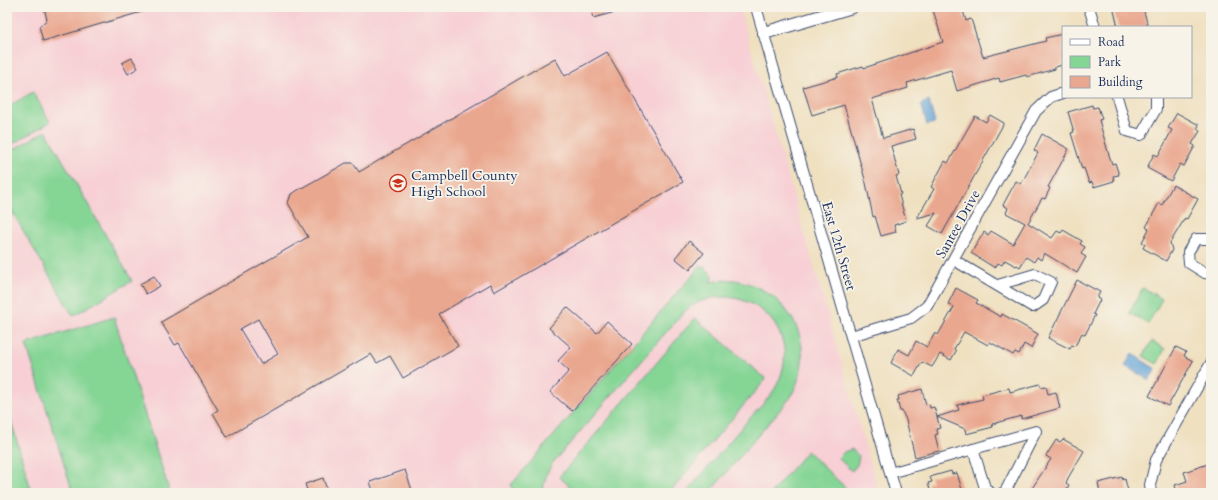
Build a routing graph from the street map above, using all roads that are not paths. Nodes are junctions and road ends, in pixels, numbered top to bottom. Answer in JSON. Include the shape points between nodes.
{"nodes":[{"id":1,"x":756,"y":7,"type":"edge"},
{"id":2,"x":852,"y":7,"type":"edge"},
{"id":3,"x":1089,"y":7,"type":"edge"},
{"id":4,"x":1095,"y":26,"type":"edge"},
{"id":5,"x":764,"y":33,"type":"junction"},
{"id":6,"x":1062,"y":93,"type":"edge"},
{"id":7,"x":1117,"y":98,"type":"edge"},
{"id":8,"x":1156,"y":98,"type":"edge"},
{"id":9,"x":1211,"y":241,"type":"edge"},
{"id":10,"x":954,"y":260,"type":"junction"},
{"id":11,"x":1211,"y":274,"type":"edge"},
{"id":12,"x":998,"y":285,"type":"junction"},
{"id":13,"x":851,"y":336,"type":"junction"},
{"id":14,"x":1211,"y":363,"type":"edge"},
{"id":15,"x":973,"y":449,"type":"junction"},
{"id":16,"x":890,"y":473,"type":"junction"},
{"id":17,"x":896,"y":493,"type":"edge"},
{"id":18,"x":991,"y":493,"type":"edge"},
{"id":19,"x":1002,"y":493,"type":"edge"},
{"id":20,"x":1151,"y":493,"type":"edge"}],
"edges":[{"from":1,"to":5,"type":"street","name":"East 12th Street"},
{"from":2,"to":5,"type":"street"},
{"from":3,"to":4,"type":"street"},
{"from":5,"to":13,"type":"street","name":"East 12th Street"},
{"from":6,"to":10,"type":"street","name":"Santee Drive","via":[[1051,97],[1036,111]]},
{"from":7,"to":8,"type":"street","via":[[1127,131],[1141,135],[1156,109]]},
{"from":9,"to":11,"type":"street","via":[[1196,239],[1188,252],[1189,263]]},
{"from":10,"to":12,"type":"street"},
{"from":10,"to":13,"type":"street","name":"Santee Drive","via":[[927,306],[912,318]]},
{"from":12,"to":12,"type":"street","via":[[1033,306],[1043,300],[1051,282],[1035,274]]},
{"from":13,"to":16,"type":"street","name":"East 12th Street"},
{"from":14,"to":20,"type":"street","via":[[1156,460],[1150,485]]},
{"from":15,"to":16,"type":"street"},
{"from":15,"to":18,"type":"street","via":[[985,488]]},
{"from":15,"to":19,"type":"street","via":[[1036,431],[1005,492]]},
{"from":16,"to":17,"type":"street","name":"East 12th Street"}]}
